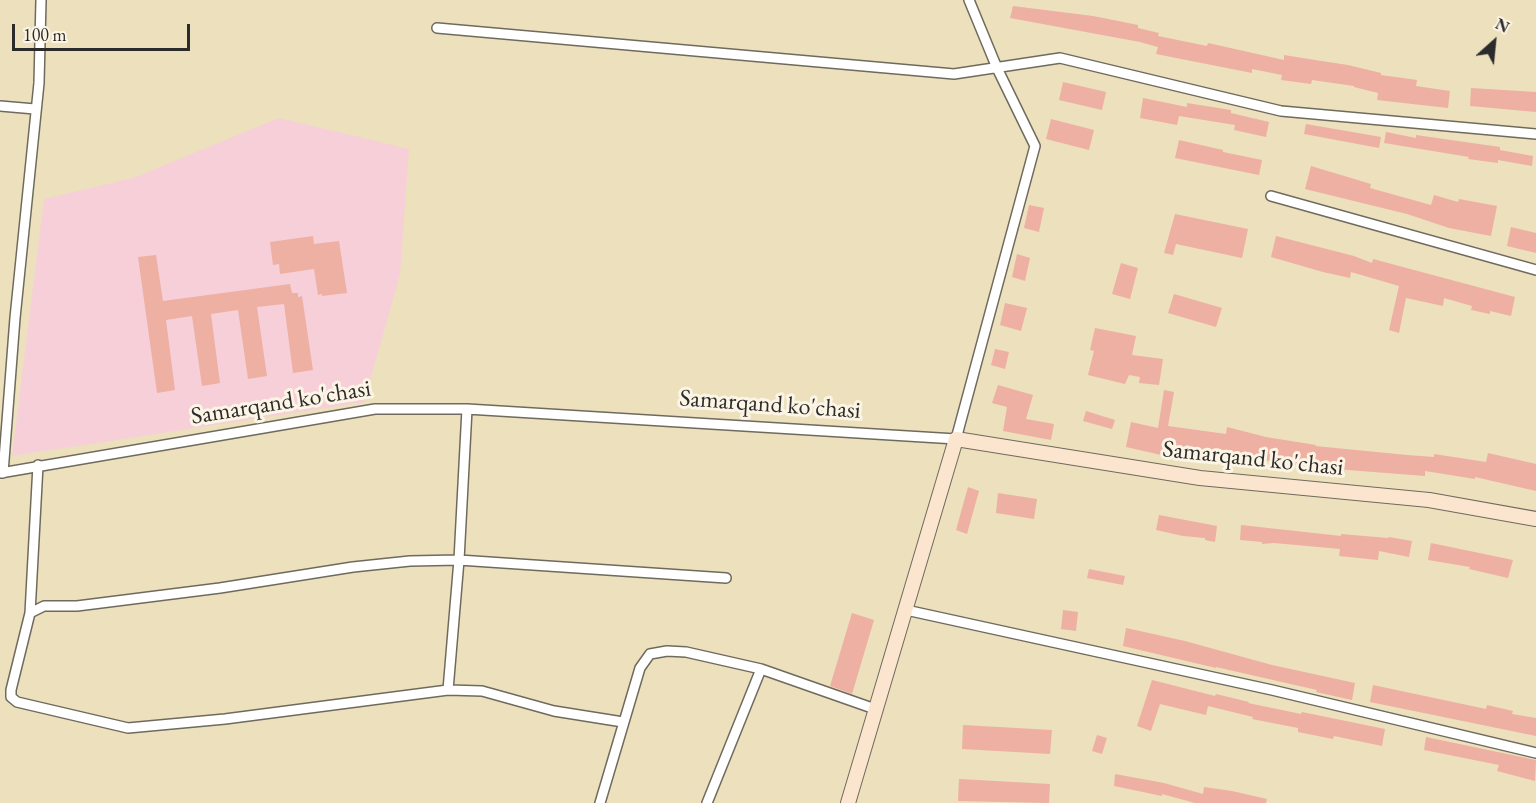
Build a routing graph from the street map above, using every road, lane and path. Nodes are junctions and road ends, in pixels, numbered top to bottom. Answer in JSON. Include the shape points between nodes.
{"nodes":[{"id":1,"x":41,"y":0,"type":"edge"},
{"id":2,"x":969,"y":0,"type":"edge"},
{"id":3,"x":437,"y":28,"type":"dead end"},
{"id":4,"x":997,"y":68,"type":"junction"},
{"id":5,"x":0,"y":106,"type":"edge"},
{"id":6,"x":35,"y":109,"type":"junction"},
{"id":7,"x":1536,"y":134,"type":"edge"},
{"id":8,"x":1271,"y":196,"type":"dead end"},
{"id":9,"x":1536,"y":270,"type":"edge"},
{"id":10,"x":467,"y":409,"type":"junction"},
{"id":11,"x":956,"y":439,"type":"junction"},
{"id":12,"x":38,"y":465,"type":"junction"},
{"id":13,"x":2,"y":473,"type":"edge"},
{"id":14,"x":1536,"y":519,"type":"edge"},
{"id":15,"x":459,"y":560,"type":"junction"},
{"id":16,"x":726,"y":578,"type":"dead end"},
{"id":17,"x":906,"y":610,"type":"junction"},
{"id":18,"x":30,"y":613,"type":"junction"},
{"id":19,"x":761,"y":669,"type":"junction"},
{"id":20,"x":448,"y":690,"type":"junction"},
{"id":21,"x":875,"y":709,"type":"junction"},
{"id":22,"x":623,"y":722,"type":"junction"},
{"id":23,"x":1536,"y":753,"type":"edge"},
{"id":24,"x":600,"y":803,"type":"edge"},
{"id":25,"x":706,"y":803,"type":"edge"},
{"id":26,"x":848,"y":803,"type":"edge"}],
"edges":[{"from":1,"to":6,"type":"street"},
{"from":2,"to":4,"type":"street"},
{"from":3,"to":4,"type":"street","via":[[954,74]]},
{"from":4,"to":7,"type":"street","via":[[1060,58],[1281,111]]},
{"from":4,"to":11,"type":"street","via":[[1035,146]]},
{"from":5,"to":6,"type":"street"},
{"from":6,"to":13,"type":"street"},
{"from":8,"to":9,"type":"street"},
{"from":10,"to":11,"type":"street","name":"Samarqand ko'chasi"},
{"from":10,"to":12,"type":"street","name":"Samarqand ko'chasi","via":[[375,409]]},
{"from":10,"to":15,"type":"street"},
{"from":11,"to":14,"type":"street","name":"Samarqand ko'chasi","via":[[1200,478],[1429,500]]},
{"from":11,"to":17,"type":"street"},
{"from":12,"to":13,"type":"street","name":"Samarqand ko'chasi"},
{"from":12,"to":18,"type":"street"},
{"from":15,"to":16,"type":"street"},
{"from":15,"to":18,"type":"street","via":[[353,567],[220,588],[76,606],[44,606]]},
{"from":15,"to":20,"type":"street"},
{"from":17,"to":21,"type":"street"},
{"from":17,"to":23,"type":"street"},
{"from":18,"to":20,"type":"street","via":[[12,697],[17,702],[128,728]]},
{"from":19,"to":21,"type":"street"},
{"from":19,"to":22,"type":"street","via":[[686,652],[650,654],[640,668]]},
{"from":19,"to":25,"type":"street"},
{"from":20,"to":22,"type":"street","via":[[482,691],[555,711]]},
{"from":21,"to":26,"type":"street"},
{"from":22,"to":24,"type":"street"}]}
